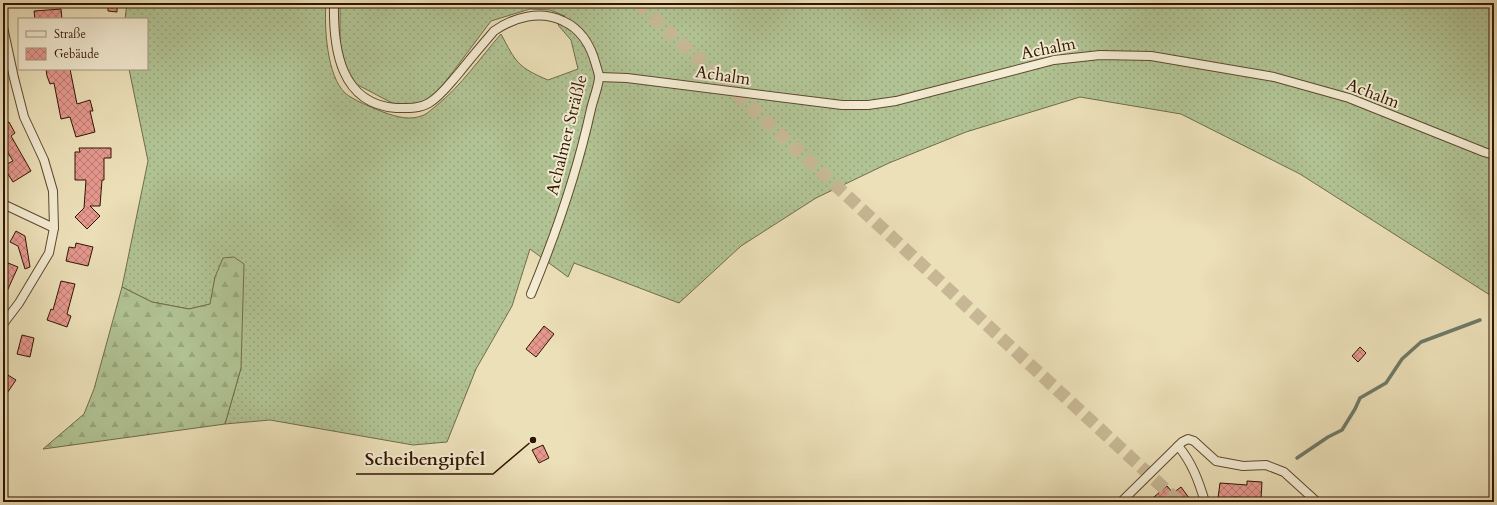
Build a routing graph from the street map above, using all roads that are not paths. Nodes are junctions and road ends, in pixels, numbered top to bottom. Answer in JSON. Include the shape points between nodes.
{"nodes":[{"id":1,"x":334,"y":3,"type":"edge"},
{"id":2,"x":3,"y":27,"type":"edge"},
{"id":3,"x":599,"y":77,"type":"junction"},
{"id":4,"x":1494,"y":155,"type":"edge"},
{"id":5,"x":3,"y":204,"type":"edge"},
{"id":6,"x":54,"y":228,"type":"junction"},
{"id":7,"x":531,"y":294,"type":"dead end"},
{"id":8,"x":3,"y":324,"type":"edge"},
{"id":9,"x":1178,"y":446,"type":"junction"},
{"id":10,"x":1122,"y":502,"type":"edge"},
{"id":11,"x":1205,"y":502,"type":"edge"},
{"id":12,"x":1317,"y":502,"type":"edge"}],
"edges":[{"from":1,"to":3,"type":"street","name":"Achalmer Sträßle","via":[[336,42],[342,69],[352,86],[371,102],[381,106],[409,108],[428,104],[446,88],[494,31],[513,20],[530,16],[549,16],[575,28],[588,42]]},
{"from":2,"to":6,"type":"street","via":[[24,117],[44,160],[53,192]]},
{"from":3,"to":4,"type":"street","name":"Achalm","via":[[627,78],[842,105],[868,105],[896,101],[1054,60],[1100,55],[1151,56],[1274,77],[1349,98]]},
{"from":3,"to":7,"type":"street","name":"Achalmer Sträßle","via":[[566,200]]},
{"from":5,"to":6,"type":"street"},
{"from":6,"to":8,"type":"street","via":[[48,253],[20,303]]},
{"from":9,"to":10,"type":"street"},
{"from":9,"to":11,"type":"street","via":[[1185,454],[1199,483]]},
{"from":9,"to":12,"type":"street","via":[[1188,439],[1194,441],[1216,461],[1243,466],[1266,465],[1284,472]]}]}
